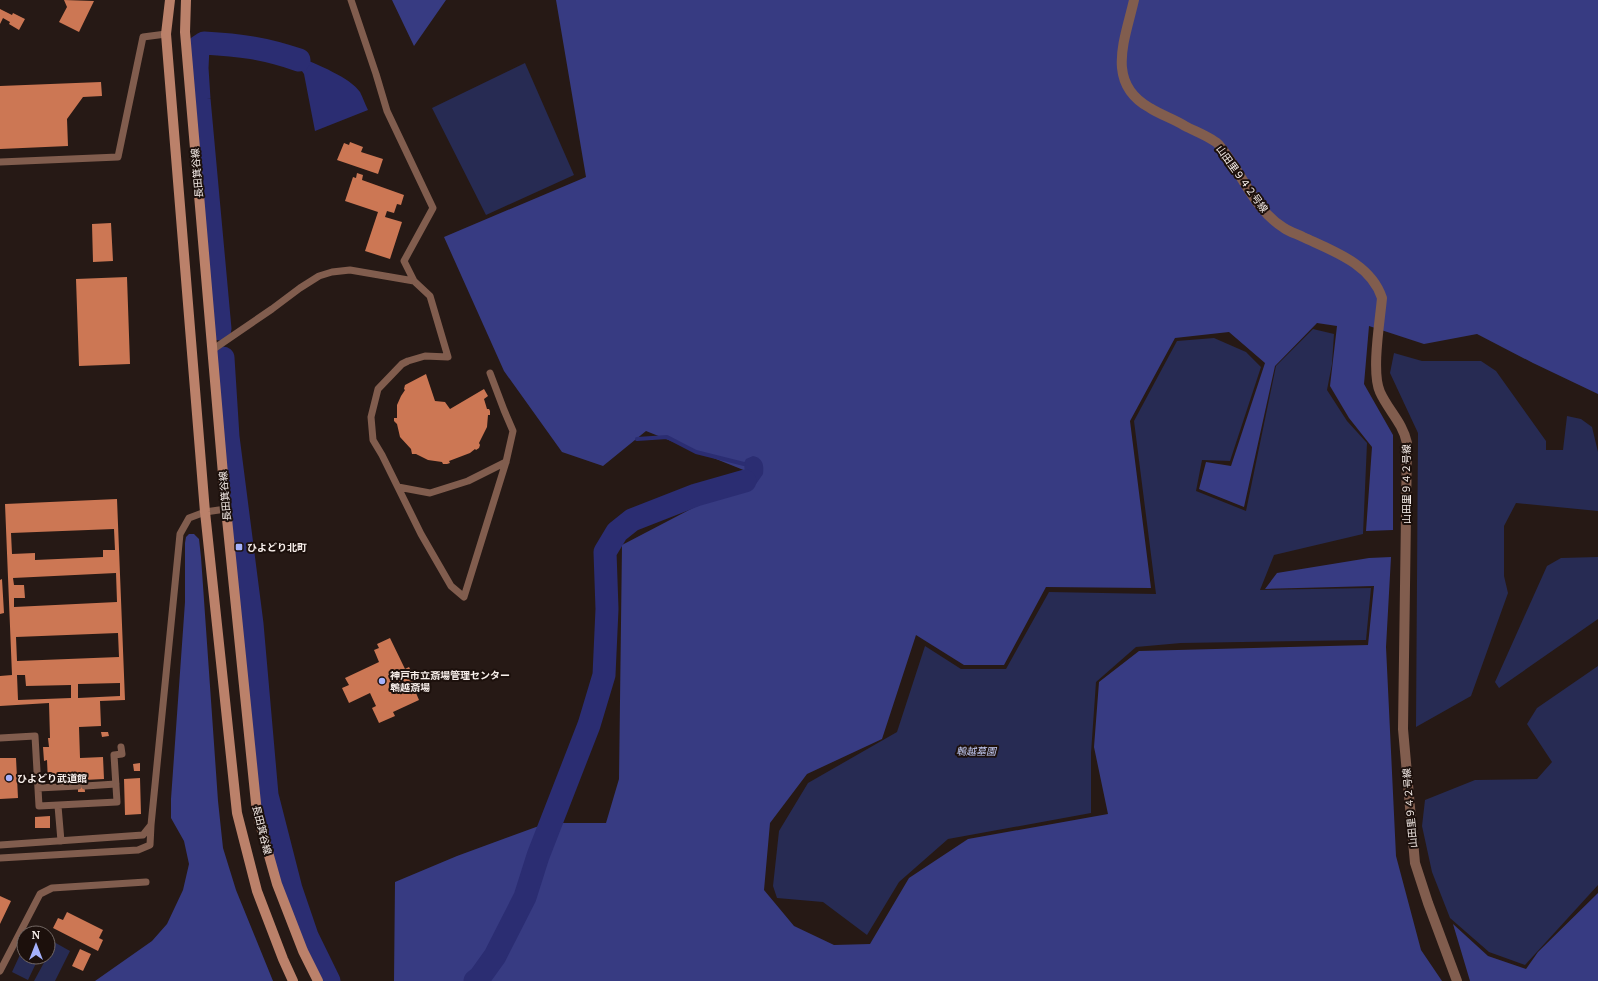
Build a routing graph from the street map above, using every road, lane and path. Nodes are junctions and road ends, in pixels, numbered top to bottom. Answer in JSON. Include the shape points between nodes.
{"nodes":[{"id":1,"x":170,"y":0,"type":"edge"},
{"id":2,"x":186,"y":0,"type":"edge"},
{"id":3,"x":351,"y":0,"type":"edge"},
{"id":4,"x":1134,"y":0,"type":"edge"},
{"id":5,"x":166,"y":34,"type":"junction"},
{"id":6,"x":0,"y":162,"type":"edge"},
{"id":7,"x":414,"y":281,"type":"junction"},
{"id":8,"x":212,"y":350,"type":"junction"},
{"id":9,"x":490,"y":372,"type":"dead end"},
{"id":10,"x":506,"y":462,"type":"junction"},
{"id":11,"x":398,"y":487,"type":"junction"},
{"id":12,"x":226,"y":509,"type":"junction"},
{"id":13,"x":205,"y":512,"type":"junction"},
{"id":14,"x":0,"y":738,"type":"edge"},
{"id":15,"x":121,"y":746,"type":"dead end"},
{"id":16,"x":116,"y":784,"type":"junction"},
{"id":17,"x":38,"y":788,"type":"junction"},
{"id":18,"x":58,"y":806,"type":"junction"},
{"id":19,"x":151,"y":825,"type":"junction"},
{"id":20,"x":61,"y":841,"type":"junction"},
{"id":21,"x":0,"y":845,"type":"edge"},
{"id":22,"x":0,"y":858,"type":"edge"},
{"id":23,"x":146,"y":882,"type":"dead end"},
{"id":24,"x":0,"y":971,"type":"edge"},
{"id":25,"x":293,"y":981,"type":"edge"},
{"id":26,"x":318,"y":981,"type":"edge"},
{"id":27,"x":1457,"y":981,"type":"edge"}],
"edges":[{"from":1,"to":5,"type":"street","name":"長田箕谷線"},
{"from":2,"to":8,"type":"street","name":"長田箕谷線","via":[[185,32]]},
{"from":3,"to":7,"type":"lane","via":[[386,111],[434,208],[404,261]]},
{"from":4,"to":27,"type":"street","name":"山田里９４２号線","via":[[1122,53],[1121,71],[1132,95],[1149,108],[1218,144],[1264,212],[1284,228],[1328,248],[1363,268],[1379,288],[1382,298],[1376,357],[1380,391],[1397,419],[1406,443],[1403,729],[1415,863]]},
{"from":5,"to":6,"type":"lane","via":[[143,36],[118,157]]},
{"from":5,"to":13,"type":"street","name":"長田箕谷線"},
{"from":7,"to":8,"type":"lane","via":[[350,270],[319,276]]},
{"from":7,"to":11,"type":"lane","via":[[430,296],[448,357],[425,356],[408,361],[378,389],[371,417],[373,440]]},
{"from":8,"to":12,"type":"street","name":"長田箕谷線"},
{"from":9,"to":10,"type":"lane","via":[[513,431]]},
{"from":10,"to":11,"type":"lane","via":[[468,481],[430,493]]},
{"from":10,"to":11,"type":"lane","via":[[464,597],[451,586]]},
{"from":12,"to":13,"type":"lane"},
{"from":12,"to":26,"type":"street","name":"長田箕谷線","via":[[257,813],[277,884],[303,951]]},
{"from":13,"to":19,"type":"lane","via":[[189,518],[180,534]]},
{"from":13,"to":25,"type":"street","name":"長田箕谷線","via":[[237,813],[257,891]]},
{"from":14,"to":17,"type":"lane","via":[[35,736]]},
{"from":15,"to":16,"type":"lane","via":[[122,754],[114,755]]},
{"from":16,"to":17,"type":"lane"},
{"from":16,"to":18,"type":"lane","via":[[117,802]]},
{"from":17,"to":18,"type":"lane","via":[[39,806]]},
{"from":18,"to":20,"type":"lane"},
{"from":19,"to":20,"type":"lane","via":[[143,836]]},
{"from":19,"to":22,"type":"lane","via":[[150,845],[138,850]]},
{"from":20,"to":21,"type":"lane"},
{"from":23,"to":24,"type":"lane","via":[[52,888],[40,894]]}]}
